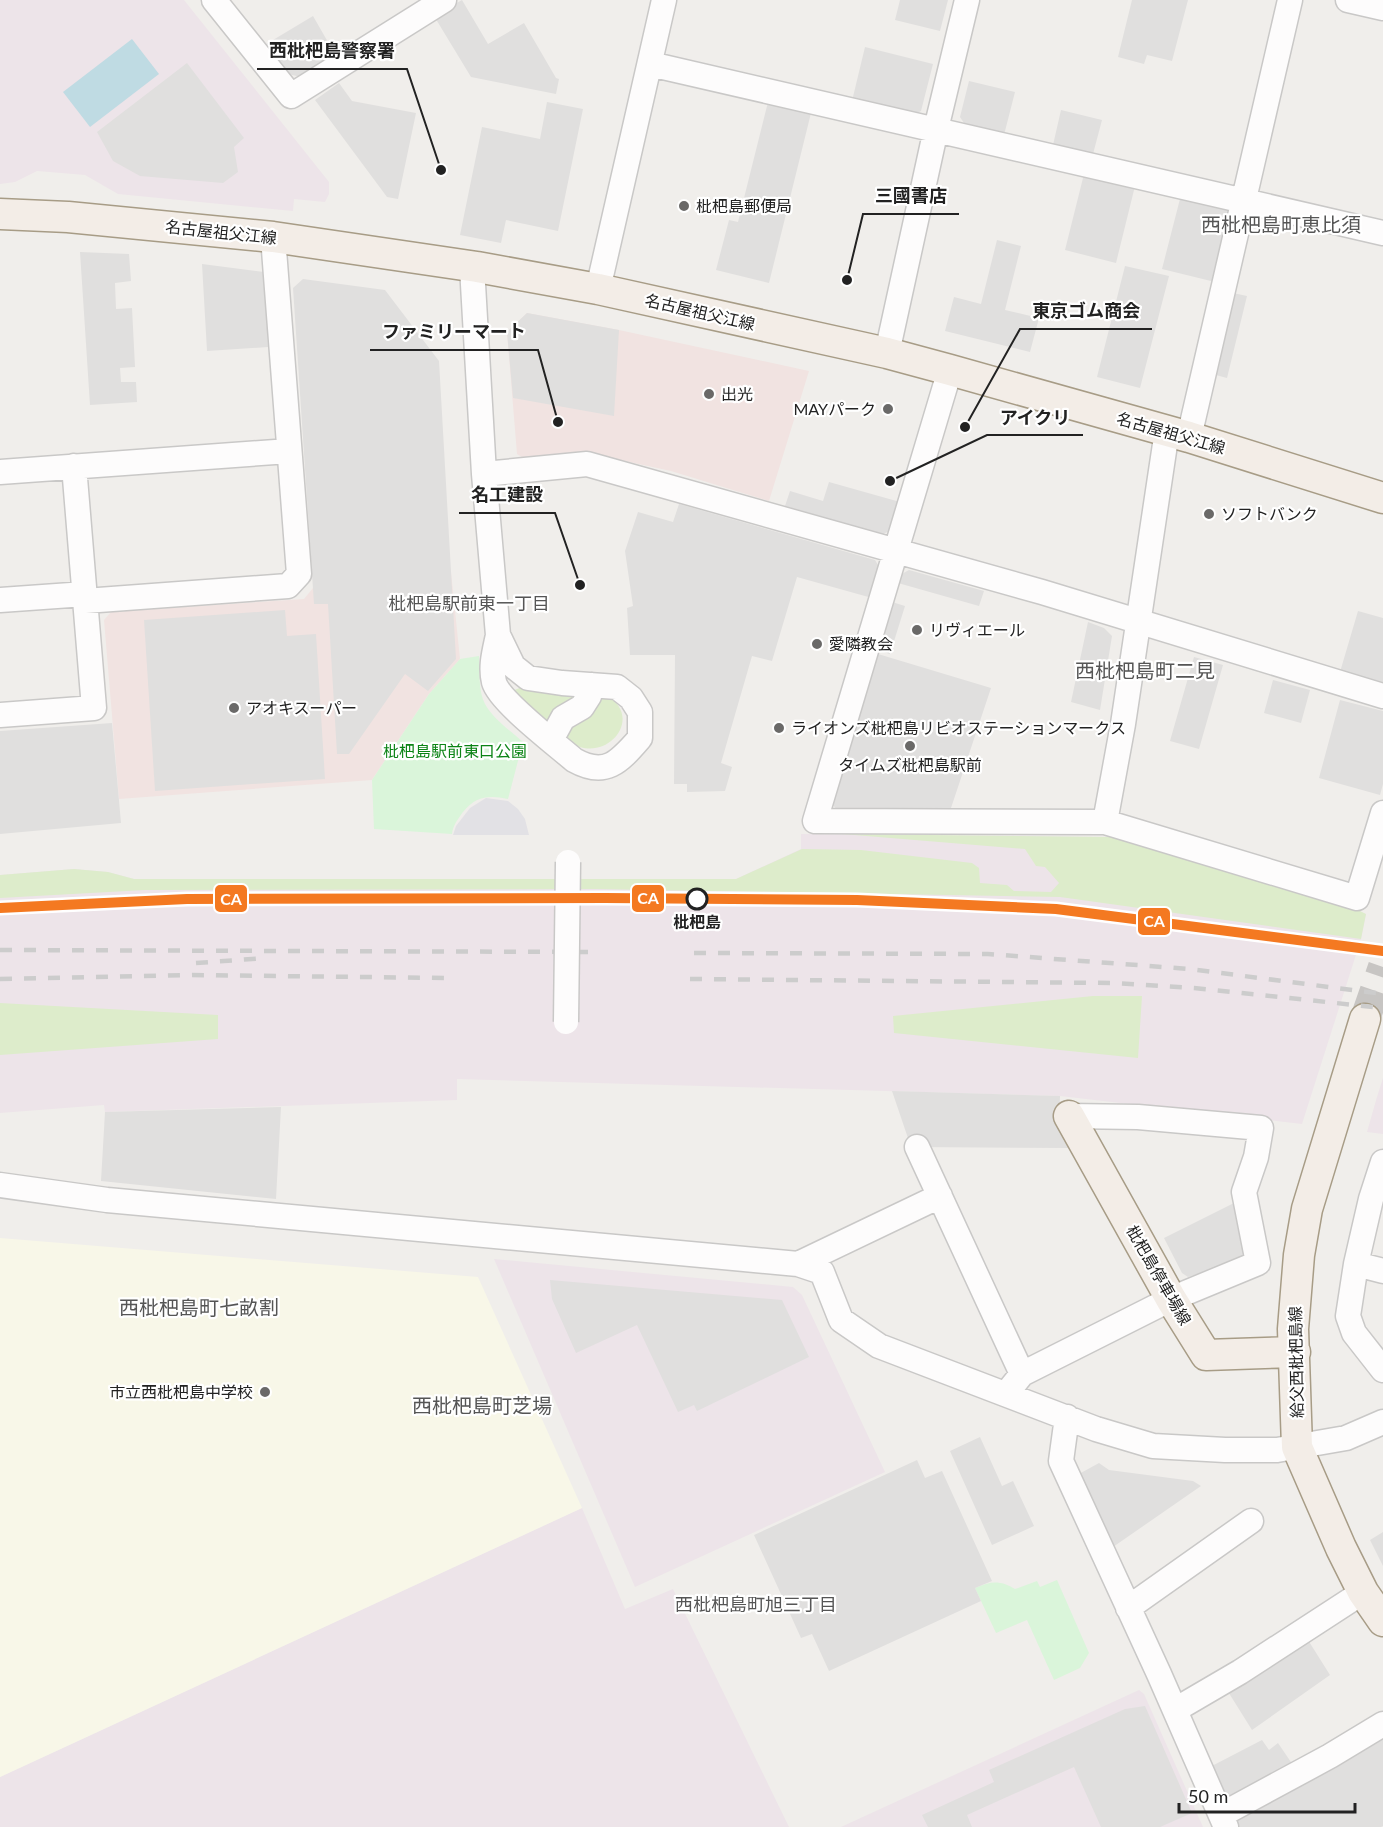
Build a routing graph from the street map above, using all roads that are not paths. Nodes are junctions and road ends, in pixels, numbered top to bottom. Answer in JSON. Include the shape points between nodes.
{"nodes":[{"id":1,"x":214,"y":0,"type":"edge"},
{"id":2,"x":444,"y":0,"type":"edge"},
{"id":3,"x":664,"y":0,"type":"edge"},
{"id":4,"x":967,"y":0,"type":"edge"},
{"id":5,"x":1290,"y":0,"type":"edge"},
{"id":6,"x":1348,"y":0,"type":"edge"},
{"id":7,"x":1383,"y":8,"type":"edge"},
{"id":8,"x":650,"y":64,"type":"junction"},
{"id":9,"x":936,"y":129,"type":"junction"},
{"id":10,"x":1244,"y":200,"type":"junction"},
{"id":11,"x":0,"y":214,"type":"edge"},
{"id":12,"x":1383,"y":233,"type":"edge"},
{"id":13,"x":273,"y":237,"type":"junction"},
{"id":14,"x":472,"y":267,"type":"junction"},
{"id":15,"x":598,"y":289,"type":"junction"},
{"id":16,"x":887,"y":353,"type":"junction"},
{"id":17,"x":950,"y":370,"type":"junction"},
{"id":18,"x":1178,"y":434,"type":"junction"},
{"id":19,"x":289,"y":451,"type":"junction"},
{"id":20,"x":74,"y":466,"type":"junction"},
{"id":21,"x":0,"y":472,"type":"edge"},
{"id":22,"x":484,"y":474,"type":"junction"},
{"id":23,"x":1383,"y":498,"type":"edge"},
{"id":24,"x":896,"y":552,"type":"junction"},
{"id":25,"x":85,"y":598,"type":"junction"},
{"id":26,"x":0,"y":600,"type":"edge"},
{"id":27,"x":1138,"y":621,"type":"junction"},
{"id":28,"x":498,"y":635,"type":"junction"},
{"id":29,"x":592,"y":685,"type":"junction"},
{"id":30,"x":1383,"y":696,"type":"edge"},
{"id":31,"x":0,"y":715,"type":"edge"},
{"id":32,"x":551,"y":740,"type":"junction"},
{"id":33,"x":1383,"y":813,"type":"edge"},
{"id":34,"x":1105,"y":822,"type":"junction"},
{"id":35,"x":568,"y":862,"type":"dead end"},
{"id":36,"x":1365,"y":1019,"type":"tunnel mouth"},
{"id":37,"x":566,"y":1022,"type":"dead end"},
{"id":38,"x":1069,"y":1116,"type":"joint"},
{"id":39,"x":917,"y":1147,"type":"dead end"},
{"id":40,"x":1383,"y":1162,"type":"edge"},
{"id":41,"x":0,"y":1185,"type":"edge"},
{"id":42,"x":940,"y":1196,"type":"junction"},
{"id":43,"x":798,"y":1264,"type":"junction"},
{"id":44,"x":1356,"y":1264,"type":"junction"},
{"id":45,"x":1383,"y":1271,"type":"edge"},
{"id":46,"x":1171,"y":1299,"type":"junction"},
{"id":47,"x":1295,"y":1352,"type":"junction"},
{"id":48,"x":1383,"y":1370,"type":"edge"},
{"id":49,"x":1022,"y":1374,"type":"junction"},
{"id":50,"x":1006,"y":1394,"type":"junction"},
{"id":51,"x":1067,"y":1417,"type":"junction"},
{"id":52,"x":1383,"y":1422,"type":"edge"},
{"id":53,"x":1297,"y":1447,"type":"junction"},
{"id":54,"x":1251,"y":1521,"type":"dead end"},
{"id":55,"x":1363,"y":1592,"type":"junction"},
{"id":56,"x":1128,"y":1608,"type":"junction"},
{"id":57,"x":1383,"y":1621,"type":"edge"},
{"id":58,"x":1175,"y":1710,"type":"junction"},
{"id":59,"x":1383,"y":1724,"type":"edge"},
{"id":60,"x":1224,"y":1821,"type":"edge"}],
"edges":[{"from":1,"to":2,"type":"street","via":[[291,96]]},
{"from":3,"to":8,"type":"street"},
{"from":4,"to":9,"type":"street"},
{"from":5,"to":10,"type":"street"},
{"from":6,"to":7,"type":"street"},
{"from":8,"to":9,"type":"street"},
{"from":8,"to":15,"type":"street"},
{"from":9,"to":10,"type":"street"},
{"from":9,"to":16,"type":"street"},
{"from":10,"to":12,"type":"street"},
{"from":10,"to":18,"type":"street"},
{"from":11,"to":13,"type":"main road","name":"名古屋祖父江線"},
{"from":13,"to":14,"type":"main road","name":"名古屋祖父江線"},
{"from":13,"to":19,"type":"street"},
{"from":14,"to":15,"type":"main road","name":"名古屋祖父江線"},
{"from":14,"to":22,"type":"street"},
{"from":15,"to":16,"type":"main road","name":"名古屋祖父江線"},
{"from":16,"to":17,"type":"main road","name":"名古屋祖父江線"},
{"from":17,"to":18,"type":"main road","name":"名古屋祖父江線"},
{"from":17,"to":24,"type":"street"},
{"from":18,"to":23,"type":"main road","name":"名古屋祖父江線"},
{"from":18,"to":27,"type":"street"},
{"from":19,"to":20,"type":"street"},
{"from":19,"to":25,"type":"street","via":[[299,574],[288,586]]},
{"from":20,"to":21,"type":"street"},
{"from":20,"to":25,"type":"street"},
{"from":22,"to":24,"type":"street","via":[[587,464]]},
{"from":22,"to":28,"type":"street"},
{"from":24,"to":27,"type":"street"},
{"from":24,"to":34,"type":"street","via":[[816,821]]},
{"from":25,"to":26,"type":"street"},
{"from":25,"to":31,"type":"street","via":[[94,708]]},
{"from":27,"to":30,"type":"street"},
{"from":27,"to":34,"type":"street"},
{"from":28,"to":29,"type":"street","via":[[513,666],[528,678]]},
{"from":28,"to":32,"type":"street","via":[[493,657],[494,683]]},
{"from":29,"to":32,"type":"street","via":[[582,707],[563,718]]},
{"from":29,"to":32,"type":"street","via":[[617,687],[631,698],[640,712],[640,738],[617,763],[599,768],[584,766]]},
{"from":33,"to":34,"type":"street","via":[[1356,898]]},
{"from":35,"to":37,"type":"street","bridge":true},
{"from":36,"to":47,"type":"main road","name":"給父西枇杷島線","via":[[1307,1209],[1299,1255]]},
{"from":38,"to":46,"type":"main road","name":"枇杷島停車場線"},
{"from":38,"to":46,"type":"street","via":[[1138,1117],[1261,1128],[1244,1192],[1258,1263]]},
{"from":39,"to":42,"type":"street"},
{"from":40,"to":44,"type":"street"},
{"from":41,"to":43,"type":"street","via":[[119,1201]]},
{"from":42,"to":43,"type":"street"},
{"from":42,"to":49,"type":"street"},
{"from":43,"to":50,"type":"street","via":[[822,1272],[841,1320],[879,1346]]},
{"from":44,"to":45,"type":"street"},
{"from":44,"to":48,"type":"street","via":[[1348,1316],[1354,1333]]},
{"from":46,"to":47,"type":"main road","name":"枇杷島停車場線","via":[[1206,1355]]},
{"from":46,"to":49,"type":"street"},
{"from":47,"to":53,"type":"main road","name":"給父西枇杷島線"},
{"from":49,"to":50,"type":"street"},
{"from":50,"to":51,"type":"street"},
{"from":51,"to":53,"type":"street","via":[[1153,1446],[1225,1450]]},
{"from":51,"to":56,"type":"street","via":[[1061,1461]]},
{"from":52,"to":53,"type":"street","via":[[1346,1438]]},
{"from":53,"to":55,"type":"main road","name":"給父西枇杷島線"},
{"from":54,"to":56,"type":"street"},
{"from":55,"to":57,"type":"main road","name":"給父西枇杷島線"},
{"from":55,"to":58,"type":"street"},
{"from":56,"to":58,"type":"street"},
{"from":58,"to":60,"type":"street"},
{"from":59,"to":60,"type":"street"}]}
